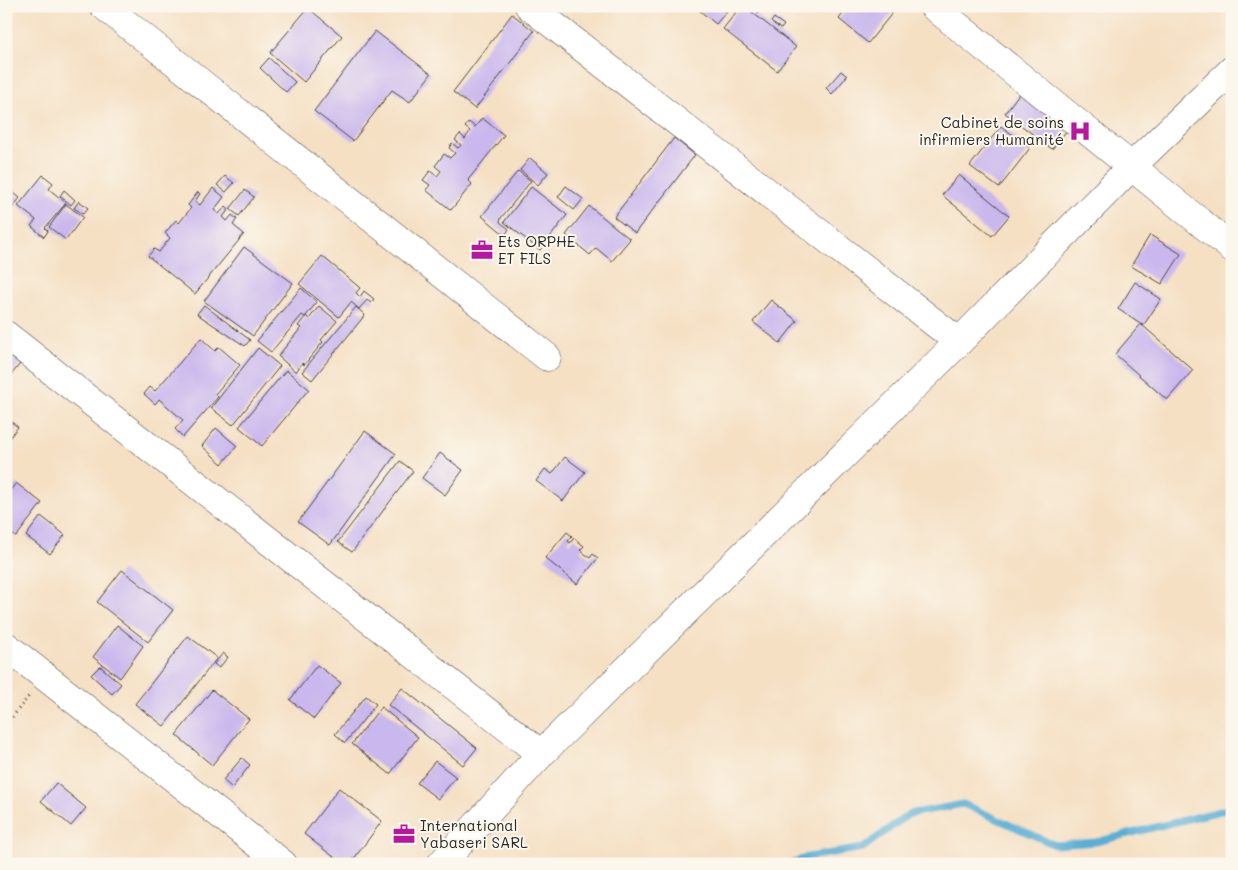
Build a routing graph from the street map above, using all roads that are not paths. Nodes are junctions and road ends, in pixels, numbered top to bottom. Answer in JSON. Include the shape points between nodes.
{"nodes":[{"id":1,"x":104,"y":6,"type":"edge"},
{"id":2,"x":529,"y":6,"type":"edge"},
{"id":3,"x":933,"y":6,"type":"edge"},
{"id":4,"x":1232,"y":70,"type":"edge"},
{"id":5,"x":1130,"y":168,"type":"junction"},
{"id":6,"x":1232,"y":248,"type":"edge"},
{"id":7,"x":6,"y":335,"type":"edge"},
{"id":8,"x":959,"y":342,"type":"junction"},
{"id":9,"x":547,"y":357,"type":"dead end"},
{"id":10,"x":6,"y":646,"type":"edge"},
{"id":11,"x":541,"y":754,"type":"junction"},
{"id":12,"x":283,"y":864,"type":"edge"},
{"id":13,"x":441,"y":864,"type":"edge"}],
"edges":[{"from":1,"to":9,"type":"street"},
{"from":2,"to":8,"type":"street"},
{"from":3,"to":5,"type":"street"},
{"from":4,"to":5,"type":"street"},
{"from":5,"to":6,"type":"street"},
{"from":5,"to":8,"type":"street"},
{"from":7,"to":11,"type":"street"},
{"from":8,"to":11,"type":"street"},
{"from":10,"to":12,"type":"street"},
{"from":11,"to":13,"type":"street"}]}
